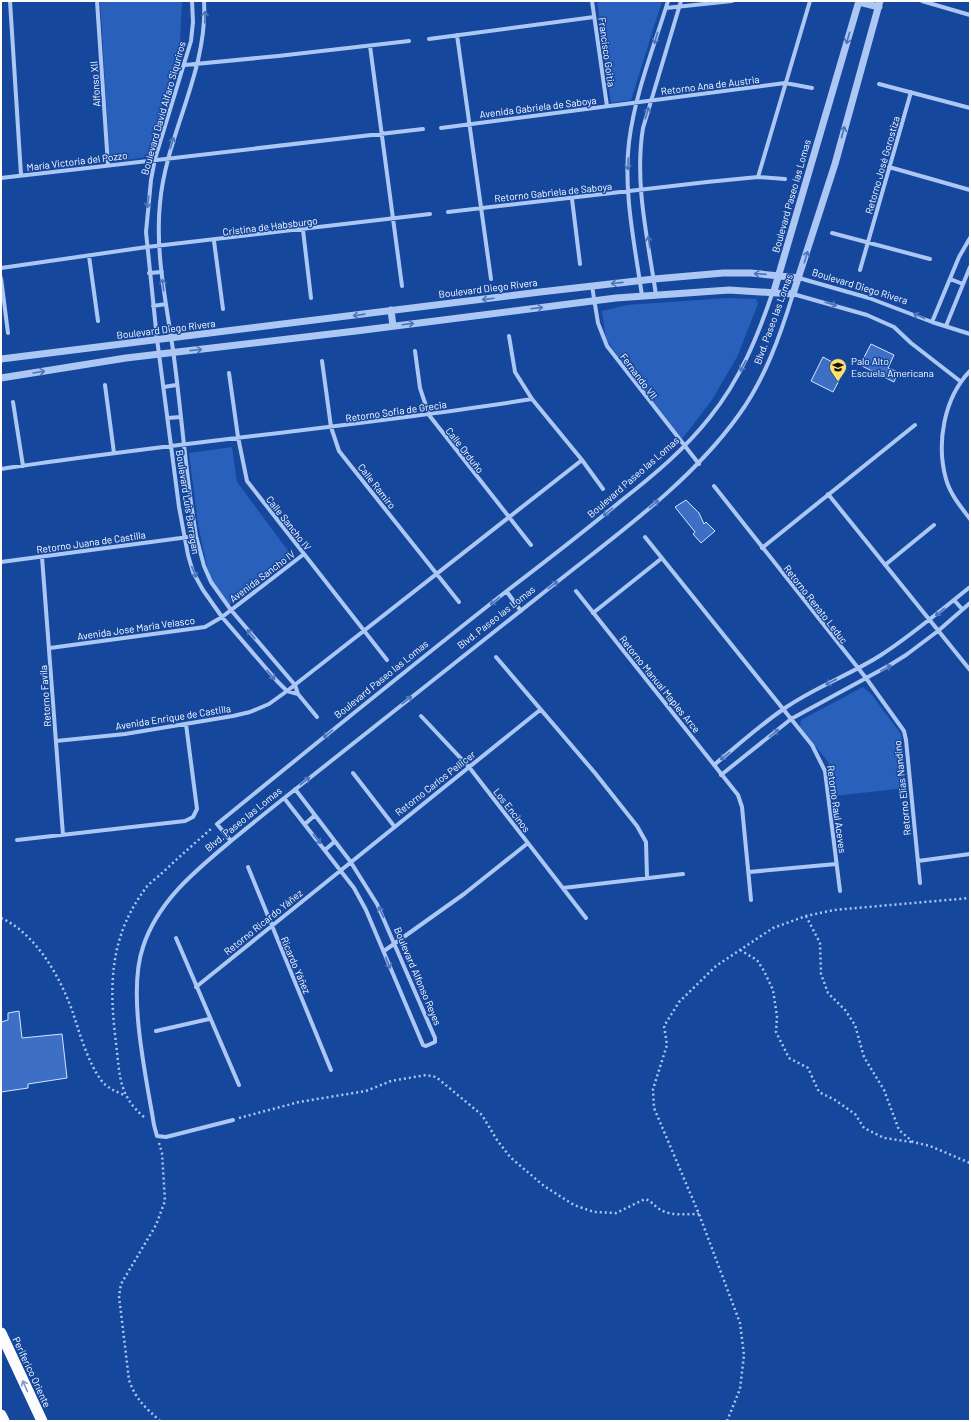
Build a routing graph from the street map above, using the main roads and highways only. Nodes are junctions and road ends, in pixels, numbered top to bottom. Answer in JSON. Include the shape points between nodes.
{"nodes":[{"id":1,"x":1,"y":1333,"type":"edge"},
{"id":2,"x":1,"y":1414,"type":"edge"},
{"id":3,"x":4,"y":1421,"type":"edge"},
{"id":4,"x":42,"y":1421,"type":"edge"}],
"edges":[{"from":4,"to":1,"type":"highway","name":"Periferico Oriente","one_way":true},
{"from":2,"to":3,"type":"highway"}]}
